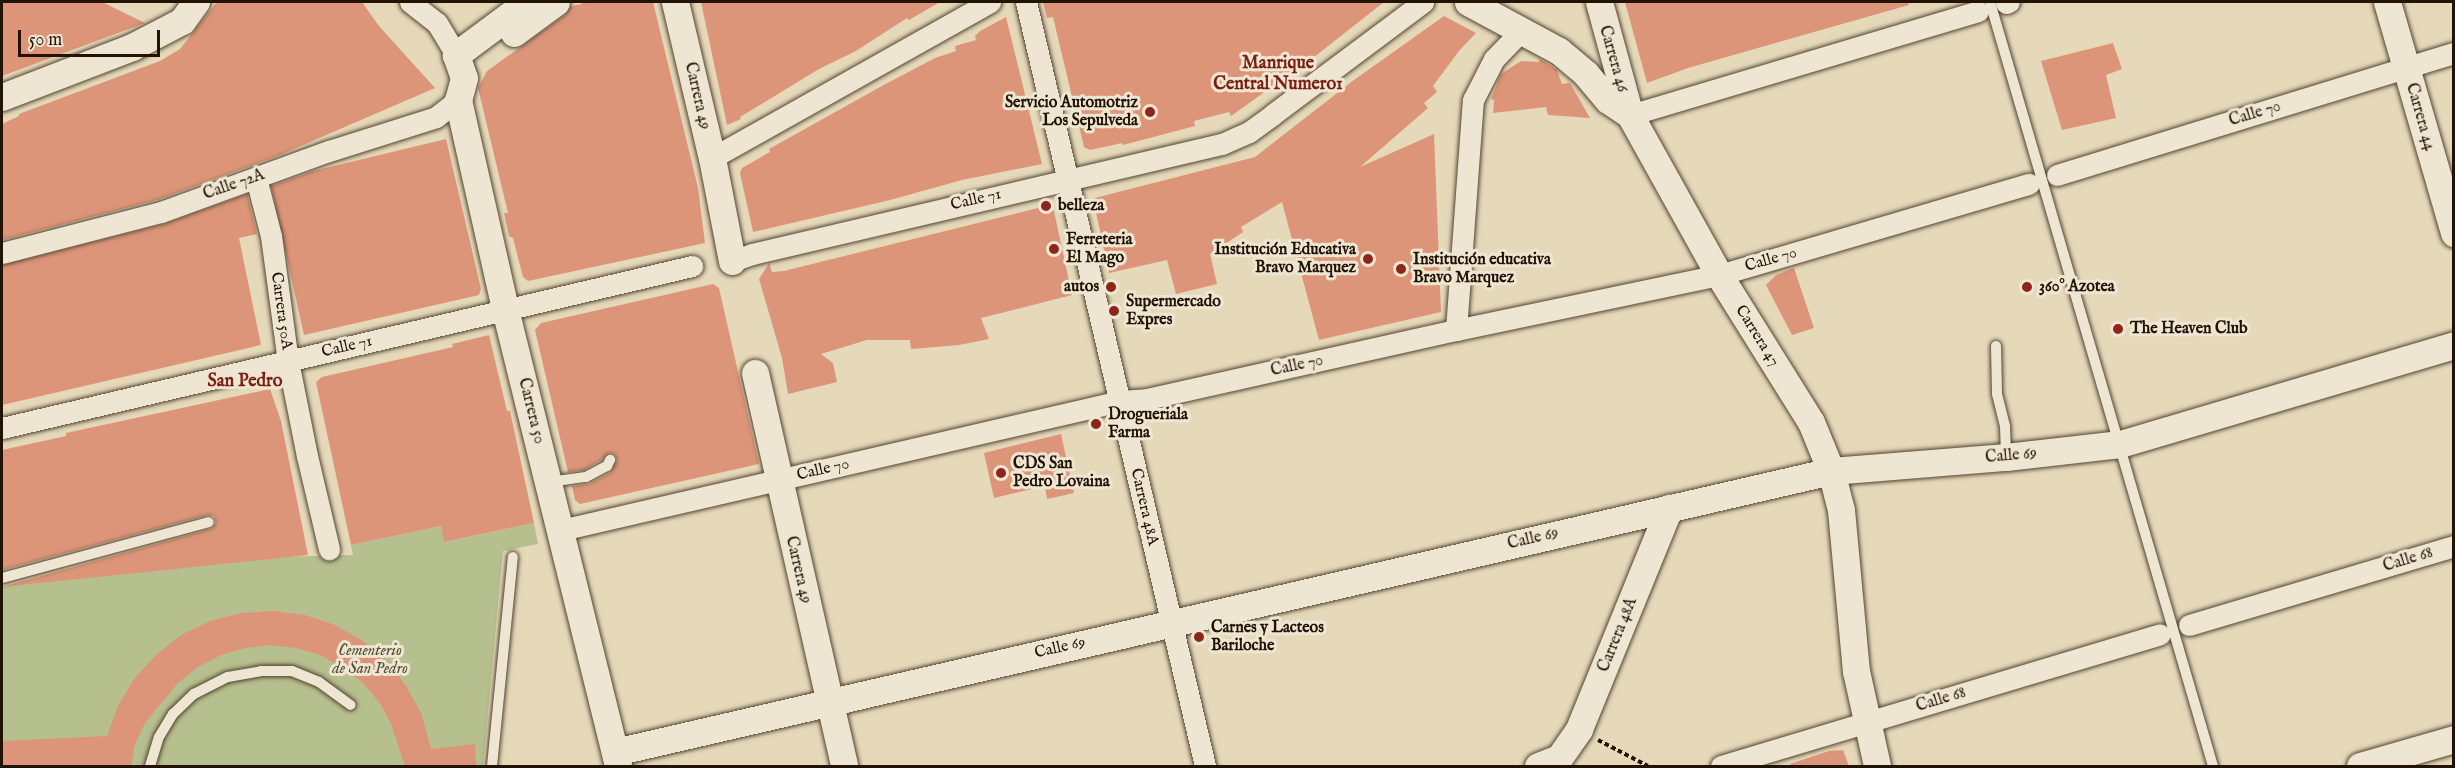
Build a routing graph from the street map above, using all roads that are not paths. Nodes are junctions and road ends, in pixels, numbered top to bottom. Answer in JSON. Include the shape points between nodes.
{"nodes":[{"id":1,"x":196,"y":2,"type":"edge"},
{"id":2,"x":410,"y":2,"type":"edge"},
{"id":3,"x":527,"y":2,"type":"edge"},
{"id":4,"x":556,"y":2,"type":"edge"},
{"id":5,"x":675,"y":2,"type":"edge"},
{"id":6,"x":990,"y":2,"type":"edge"},
{"id":7,"x":1026,"y":2,"type":"edge"},
{"id":8,"x":1423,"y":2,"type":"edge"},
{"id":9,"x":1468,"y":2,"type":"edge"},
{"id":10,"x":2386,"y":2,"type":"edge"},
{"id":11,"x":1996,"y":4,"type":"edge"},
{"id":12,"x":1600,"y":9,"type":"edge"},
{"id":13,"x":1523,"y":30,"type":"junction"},
{"id":14,"x":2454,"y":54,"type":"edge"},
{"id":15,"x":2406,"y":67,"type":"junction"},
{"id":16,"x":460,"y":78,"type":"junction"},
{"id":17,"x":2,"y":97,"type":"edge"},
{"id":18,"x":1630,"y":115,"type":"junction"},
{"id":19,"x":712,"y":158,"type":"junction"},
{"id":20,"x":2057,"y":175,"type":"dead end"},
{"id":21,"x":256,"y":178,"type":"junction"},
{"id":22,"x":1069,"y":178,"type":"junction"},
{"id":23,"x":2029,"y":184,"type":"dead end"},
{"id":24,"x":2454,"y":233,"type":"edge"},
{"id":25,"x":2,"y":253,"type":"edge"},
{"id":26,"x":732,"y":261,"type":"joint"},
{"id":27,"x":692,"y":266,"type":"dead end"},
{"id":28,"x":1719,"y":275,"type":"junction"},
{"id":29,"x":505,"y":309,"type":"junction"},
{"id":30,"x":1456,"y":330,"type":"junction"},
{"id":31,"x":2454,"y":345,"type":"edge"},
{"id":32,"x":1996,"y":346,"type":"dead end"},
{"id":33,"x":288,"y":361,"type":"junction"},
{"id":34,"x":754,"y":373,"type":"dead end"},
{"id":35,"x":1120,"y":401,"type":"junction"},
{"id":36,"x":2,"y":428,"type":"edge"},
{"id":37,"x":2120,"y":444,"type":"junction"},
{"id":38,"x":2006,"y":457,"type":"junction"},
{"id":39,"x":610,"y":460,"type":"dead end"},
{"id":40,"x":1831,"y":471,"type":"junction"},
{"id":41,"x":778,"y":480,"type":"junction"},
{"id":42,"x":549,"y":482,"type":"junction"},
{"id":43,"x":1669,"y":508,"type":"junction"},
{"id":44,"x":209,"y":522,"type":"dead end"},
{"id":45,"x":561,"y":530,"type":"junction"},
{"id":46,"x":2454,"y":546,"type":"edge"},
{"id":47,"x":329,"y":549,"type":"dead end"},
{"id":48,"x":513,"y":557,"type":"dead end"},
{"id":49,"x":2,"y":578,"type":"edge"},
{"id":50,"x":1171,"y":622,"type":"junction"},
{"id":51,"x":2189,"y":625,"type":"dead end"},
{"id":52,"x":2160,"y":634,"type":"dead end"},
{"id":53,"x":828,"y":702,"type":"junction"},
{"id":54,"x":351,"y":705,"type":"dead end"},
{"id":55,"x":1867,"y":723,"type":"junction"},
{"id":56,"x":2454,"y":739,"type":"edge"},
{"id":57,"x":616,"y":760,"type":"edge"},
{"id":58,"x":1549,"y":762,"type":"edge"},
{"id":59,"x":150,"y":766,"type":"edge"},
{"id":60,"x":492,"y":766,"type":"edge"},
{"id":61,"x":843,"y":766,"type":"edge"},
{"id":62,"x":1205,"y":766,"type":"edge"},
{"id":63,"x":1721,"y":766,"type":"edge"},
{"id":64,"x":1878,"y":766,"type":"edge"},
{"id":65,"x":2213,"y":766,"type":"edge"},
{"id":66,"x":2360,"y":766,"type":"edge"}],
"edges":[{"from":1,"to":17,"type":"street","via":[[182,21],[132,47]]},
{"from":2,"to":16,"type":"street","via":[[436,23]]},
{"from":3,"to":16,"type":"street","name":"Calle 72A"},
{"from":4,"to":16,"type":"street","name":"Calle 72A"},
{"from":5,"to":19,"type":"street","name":"Carrera 49"},
{"from":6,"to":19,"type":"street"},
{"from":7,"to":22,"type":"street","name":"Carrera 48A"},
{"from":8,"to":22,"type":"street","name":"Calle 71","via":[[1257,126],[1222,144]]},
{"from":9,"to":13,"type":"street","name":"Carrera 47"},
{"from":10,"to":15,"type":"street","name":"Carrera 44"},
{"from":11,"to":18,"type":"street"},
{"from":11,"to":37,"type":"lane"},
{"from":12,"to":18,"type":"street","name":"Carrera 46"},
{"from":13,"to":18,"type":"street","name":"Carrera 47","via":[[1559,51],[1608,100]]},
{"from":13,"to":30,"type":"street","via":[[1494,59],[1473,100]]},
{"from":14,"to":15,"type":"street","name":"Calle 70"},
{"from":15,"to":20,"type":"street","name":"Calle 70"},
{"from":15,"to":24,"type":"street","name":"Carrera 44"},
{"from":16,"to":21,"type":"street","name":"Calle 72A","via":[[436,117]]},
{"from":16,"to":29,"type":"street","name":"Carrera 50"},
{"from":18,"to":28,"type":"street","name":"Carrera 47"},
{"from":19,"to":26,"type":"street","name":"Carrera 49"},
{"from":21,"to":25,"type":"street","name":"Calle 72A","via":[[162,212]]},
{"from":21,"to":33,"type":"street","name":"Carrera 50A","via":[[271,236]]},
{"from":22,"to":26,"type":"street","name":"Calle 71"},
{"from":22,"to":35,"type":"street","name":"Carrera 48A"},
{"from":23,"to":28,"type":"street","name":"Calle 70"},
{"from":27,"to":29,"type":"street","name":"Calle 71"},
{"from":28,"to":30,"type":"street","name":"Calle 70"},
{"from":28,"to":40,"type":"street","name":"Carrera 47","via":[[1811,423]]},
{"from":29,"to":33,"type":"street","name":"Calle 71"},
{"from":29,"to":42,"type":"street","name":"Carrera 50"},
{"from":30,"to":35,"type":"street","name":"Calle 70","via":[[1147,399]]},
{"from":31,"to":37,"type":"street","name":"Calle 69"},
{"from":32,"to":38,"type":"lane","via":[[1997,394],[2005,426]]},
{"from":33,"to":36,"type":"street","name":"Calle 71"},
{"from":33,"to":47,"type":"street","name":"Carrera 50A"},
{"from":34,"to":41,"type":"street","name":"Carrera 49"},
{"from":35,"to":41,"type":"street","name":"Calle 70"},
{"from":35,"to":50,"type":"street","name":"Carrera 48A"},
{"from":37,"to":38,"type":"street","name":"Calle 69"},
{"from":37,"to":65,"type":"lane"},
{"from":38,"to":40,"type":"street","name":"Calle 69"},
{"from":39,"to":42,"type":"lane","via":[[607,466],[586,477]]},
{"from":40,"to":43,"type":"street","name":"Calle 69"},
{"from":40,"to":55,"type":"street","name":"Carrera 47","via":[[1841,510],[1856,671]]},
{"from":41,"to":45,"type":"street","name":"Calle 70"},
{"from":41,"to":53,"type":"street","name":"Carrera 49"},
{"from":42,"to":45,"type":"street","name":"Carrera 50"},
{"from":43,"to":50,"type":"street","name":"Calle 69"},
{"from":43,"to":58,"type":"street","name":"Carrera 48A","via":[[1579,729]]},
{"from":44,"to":49,"type":"lane"},
{"from":45,"to":57,"type":"street","name":"Carrera 50"},
{"from":46,"to":51,"type":"street","name":"Calle 68"},
{"from":48,"to":60,"type":"lane"},
{"from":50,"to":53,"type":"street","name":"Calle 69"},
{"from":50,"to":62,"type":"street","name":"Carrera 48A"},
{"from":52,"to":55,"type":"street","name":"Calle 68"},
{"from":53,"to":57,"type":"street","name":"Calle 69"},
{"from":53,"to":61,"type":"street","name":"Carrera 49"},
{"from":54,"to":59,"type":"lane","via":[[319,682],[292,671],[228,677],[194,694],[173,714],[159,737]]},
{"from":55,"to":63,"type":"street","name":"Calle 68"},
{"from":55,"to":64,"type":"street","name":"Carrera 47"},
{"from":56,"to":66,"type":"street"}]}
